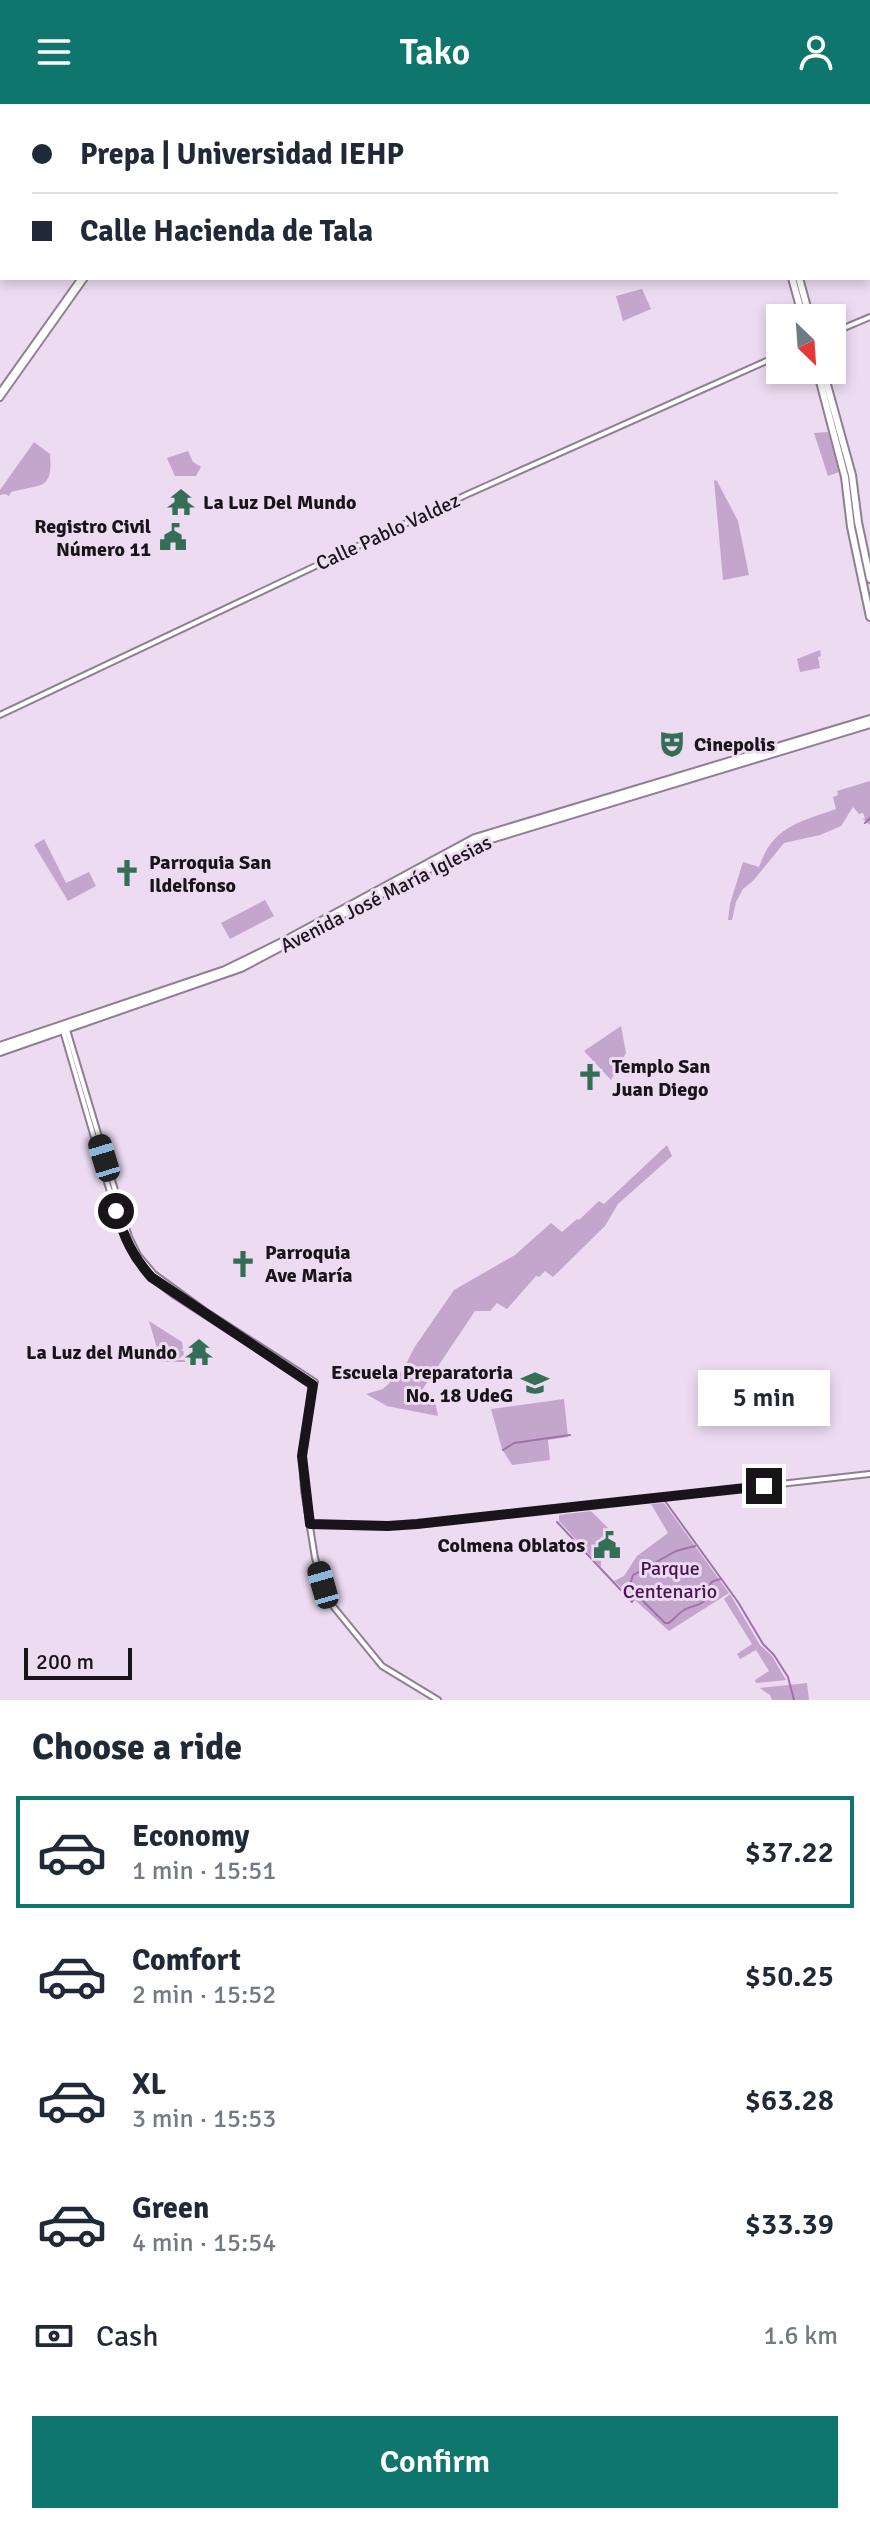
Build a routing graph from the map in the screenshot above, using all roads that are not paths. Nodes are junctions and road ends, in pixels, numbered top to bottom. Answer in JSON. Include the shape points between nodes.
{"nodes":[{"id":1,"x":82,"y":280,"type":"edge"},
{"id":2,"x":793,"y":280,"type":"edge"},
{"id":3,"x":800,"y":280,"type":"edge"},
{"id":4,"x":799,"y":304,"type":"edge"},
{"id":5,"x":806,"y":304,"type":"edge"},
{"id":6,"x":870,"y":317,"type":"edge"},
{"id":7,"x":846,"y":327,"type":"edge"},
{"id":8,"x":766,"y":361,"type":"edge"},
{"id":9,"x":821,"y":384,"type":"edge"},
{"id":10,"x":827,"y":384,"type":"edge"},
{"id":11,"x":0,"y":395,"type":"edge"},
{"id":12,"x":870,"y":579,"type":"edge"},
{"id":13,"x":870,"y":617,"type":"edge"},
{"id":14,"x":0,"y":715,"type":"edge"},
{"id":15,"x":870,"y":722,"type":"edge"},
{"id":16,"x":64,"y":1027,"type":"junction"},
{"id":17,"x":0,"y":1046,"type":"edge"},
{"id":18,"x":0,"y":1052,"type":"edge"},
{"id":19,"x":870,"y":1474,"type":"edge"},
{"id":20,"x":310,"y":1524,"type":"junction"},
{"id":21,"x":438,"y":1700,"type":"edge"}],
"edges":[{"from":1,"to":11,"type":"street"},
{"from":2,"to":4,"type":"main road"},
{"from":3,"to":5,"type":"main road"},
{"from":6,"to":7,"type":"street"},
{"from":8,"to":14,"type":"street","name":"Calle Pablo Valdez"},
{"from":9,"to":13,"type":"main road","via":[[845,477]]},
{"from":10,"to":12,"type":"main road","via":[[852,475]]},
{"from":15,"to":16,"type":"main road","name":"Avenida José María Iglesias","via":[[475,838],[225,970]]},
{"from":16,"to":17,"type":"main road","name":"Avenida José María Iglesias"},
{"from":16,"to":18,"type":"main road","name":"Avenida José María Iglesias"},
{"from":16,"to":20,"type":"street","via":[[107,1182],[135,1258],[174,1295],[314,1384],[302,1456]]},
{"from":19,"to":20,"type":"street","via":[[417,1524]]},
{"from":20,"to":21,"type":"street","via":[[328,1600],[382,1666]]}]}
